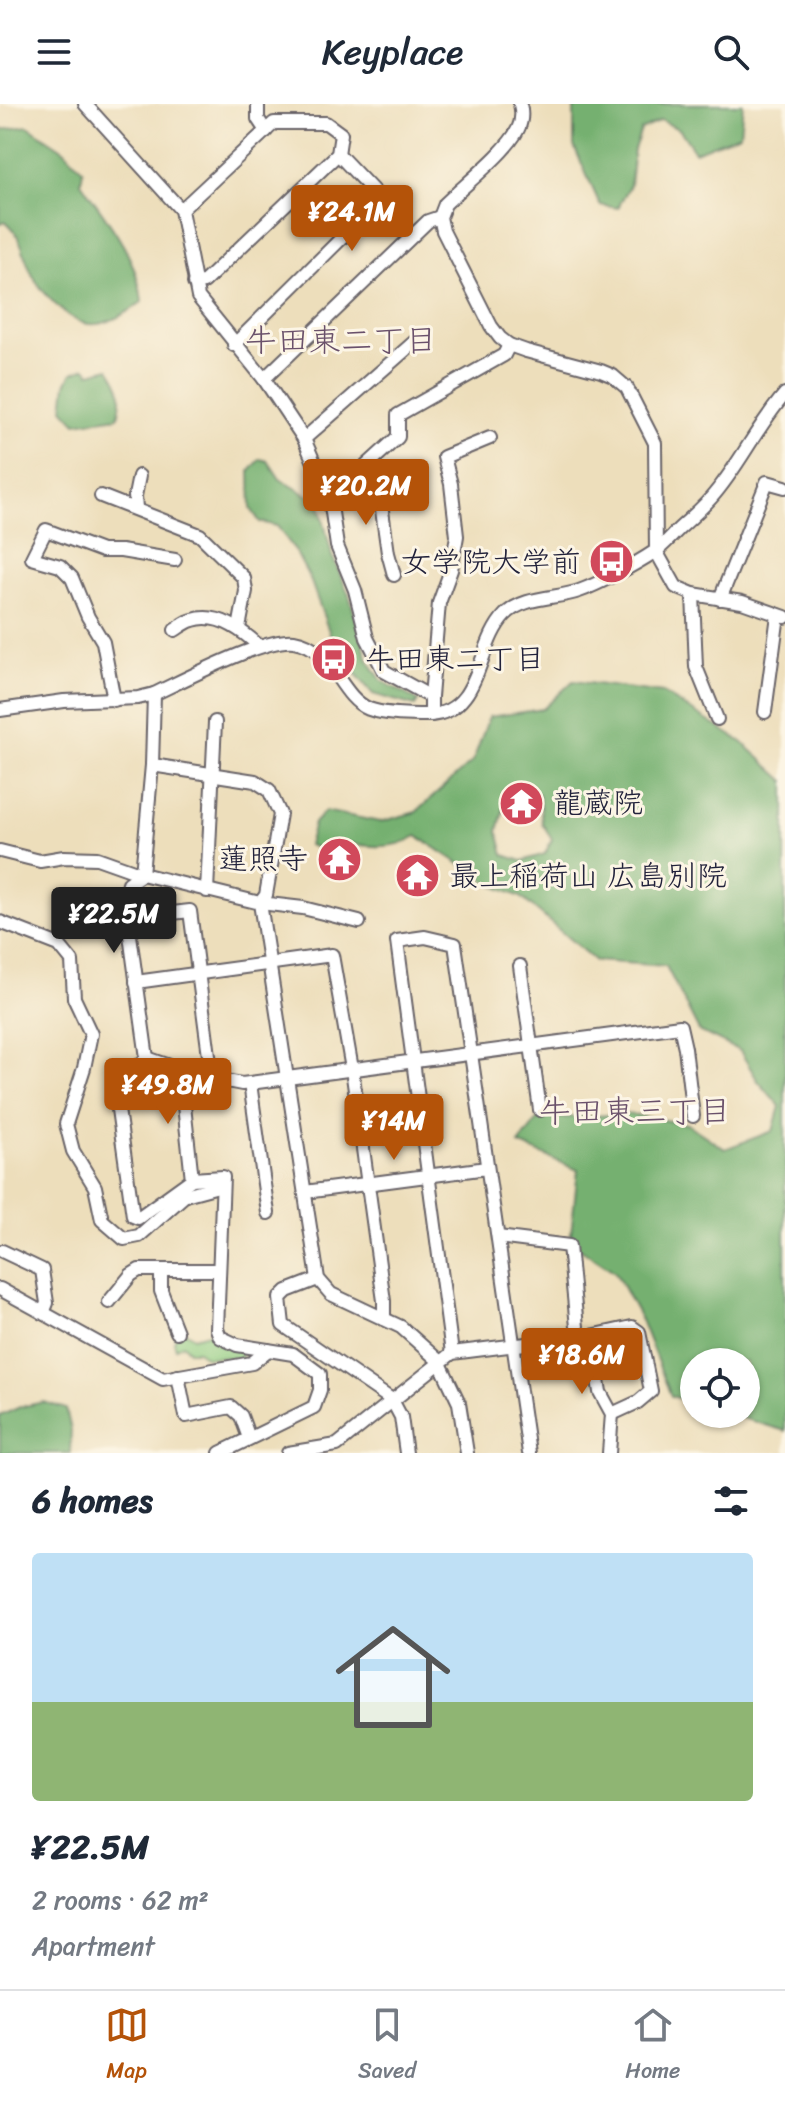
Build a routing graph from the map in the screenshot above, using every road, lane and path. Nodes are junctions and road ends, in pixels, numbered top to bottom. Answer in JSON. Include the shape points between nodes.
{"nodes":[{"id":1,"x":85,"y":104,"type":"edge"},
{"id":2,"x":258,"y":104,"type":"edge"},
{"id":3,"x":520,"y":104,"type":"edge"},
{"id":4,"x":266,"y":131,"type":"junction"},
{"id":5,"x":338,"y":154,"type":"junction"},
{"id":6,"x":181,"y":210,"type":"junction"},
{"id":7,"x":440,"y":217,"type":"junction"},
{"id":8,"x":194,"y":283,"type":"junction"},
{"id":9,"x":420,"y":337,"type":"dead end"},
{"id":10,"x":234,"y":345,"type":"junction"},
{"id":11,"x":509,"y":345,"type":"junction"},
{"id":12,"x":264,"y":379,"type":"junction"},
{"id":13,"x":785,"y":394,"type":"edge"},
{"id":14,"x":490,"y":438,"type":"dead end"},
{"id":15,"x":304,"y":439,"type":"junction"},
{"id":16,"x":371,"y":463,"type":"junction"},
{"id":17,"x":139,"y":476,"type":"dead end"},
{"id":18,"x":785,"y":487,"type":"edge"},
{"id":19,"x":101,"y":496,"type":"dead end"},
{"id":20,"x":330,"y":499,"type":"junction"},
{"id":21,"x":136,"y":508,"type":"junction"},
{"id":22,"x":656,"y":551,"type":"junction"},
{"id":23,"x":175,"y":560,"type":"dead end"},
{"id":24,"x":394,"y":575,"type":"dead end"},
{"id":25,"x":693,"y":594,"type":"junction"},
{"id":26,"x":720,"y":599,"type":"junction"},
{"id":27,"x":782,"y":616,"type":"edge"},
{"id":28,"x":239,"y":628,"type":"junction"},
{"id":29,"x":175,"y":630,"type":"dead end"},
{"id":30,"x":259,"y":646,"type":"junction"},
{"id":31,"x":154,"y":694,"type":"junction"},
{"id":32,"x":431,"y":697,"type":"junction"},
{"id":33,"x":114,"y":700,"type":"junction"},
{"id":34,"x":0,"y":710,"type":"edge"},
{"id":35,"x":765,"y":712,"type":"dead end"},
{"id":36,"x":431,"y":715,"type":"junction"},
{"id":37,"x":717,"y":719,"type":"dead end"},
{"id":38,"x":215,"y":722,"type":"dead end"},
{"id":39,"x":152,"y":765,"type":"junction"},
{"id":40,"x":213,"y":773,"type":"junction"},
{"id":41,"x":0,"y":851,"type":"edge"},
{"id":42,"x":142,"y":874,"type":"junction"},
{"id":43,"x":207,"y":891,"type":"junction"},
{"id":44,"x":260,"y":903,"type":"junction"},
{"id":45,"x":128,"y":918,"type":"junction"},
{"id":46,"x":0,"y":922,"type":"edge"},
{"id":47,"x":359,"y":922,"type":"dead end"},
{"id":48,"x":269,"y":963,"type":"junction"},
{"id":49,"x":520,"y":966,"type":"dead end"},
{"id":50,"x":198,"y":974,"type":"junction"},
{"id":51,"x":136,"y":982,"type":"junction"},
{"id":52,"x":530,"y":1046,"type":"junction"},
{"id":53,"x":471,"y":1054,"type":"junction"},
{"id":54,"x":147,"y":1058,"type":"junction"},
{"id":55,"x":413,"y":1061,"type":"junction"},
{"id":56,"x":180,"y":1069,"type":"junction"},
{"id":57,"x":352,"y":1069,"type":"junction"},
{"id":58,"x":212,"y":1078,"type":"junction"},
{"id":59,"x":287,"y":1078,"type":"junction"},
{"id":60,"x":250,"y":1083,"type":"junction"},
{"id":61,"x":540,"y":1110,"type":"dead end"},
{"id":62,"x":693,"y":1116,"type":"dead end"},
{"id":63,"x":487,"y":1168,"type":"junction"},
{"id":64,"x":429,"y":1176,"type":"junction"},
{"id":65,"x":192,"y":1179,"type":"junction"},
{"id":66,"x":369,"y":1184,"type":"junction"},
{"id":67,"x":222,"y":1185,"type":"junction"},
{"id":68,"x":305,"y":1192,"type":"junction"},
{"id":69,"x":268,"y":1213,"type":"dead end"},
{"id":70,"x":498,"y":1237,"type":"junction"},
{"id":71,"x":2,"y":1251,"type":"dead end"},
{"id":72,"x":161,"y":1270,"type":"junction"},
{"id":73,"x":219,"y":1270,"type":"junction"},
{"id":74,"x":318,"y":1279,"type":"junction"},
{"id":75,"x":0,"y":1289,"type":"edge"},
{"id":76,"x":109,"y":1302,"type":"dead end"},
{"id":77,"x":43,"y":1313,"type":"junction"},
{"id":78,"x":384,"y":1319,"type":"junction"},
{"id":79,"x":177,"y":1332,"type":"dead end"},
{"id":80,"x":585,"y":1336,"type":"junction"},
{"id":81,"x":513,"y":1345,"type":"junction"},
{"id":82,"x":268,"y":1350,"type":"junction"},
{"id":83,"x":452,"y":1353,"type":"junction"},
{"id":84,"x":439,"y":1361,"type":"junction"},
{"id":85,"x":178,"y":1376,"type":"junction"},
{"id":86,"x":392,"y":1400,"type":"junction"},
{"id":87,"x":612,"y":1414,"type":"junction"},
{"id":88,"x":249,"y":1438,"type":"junction"},
{"id":89,"x":338,"y":1449,"type":"edge"},
{"id":90,"x":220,"y":1453,"type":"edge"},
{"id":91,"x":288,"y":1453,"type":"edge"},
{"id":92,"x":406,"y":1453,"type":"edge"},
{"id":93,"x":467,"y":1453,"type":"edge"},
{"id":94,"x":529,"y":1453,"type":"edge"},
{"id":95,"x":609,"y":1453,"type":"edge"}],
"edges":[{"from":1,"to":6,"type":"street"},
{"from":2,"to":4,"type":"street","via":[[258,119]]},
{"from":3,"to":7,"type":"street","via":[[518,129],[445,204]]},
{"from":4,"to":5,"type":"street","via":[[274,123],[326,123],[341,134]]},
{"from":4,"to":6,"type":"street"},
{"from":5,"to":8,"type":"street","via":[[204,282]]},
{"from":5,"to":10,"type":"street","via":[[381,199]]},
{"from":6,"to":8,"type":"street"},
{"from":7,"to":11,"type":"street","via":[[491,326]]},
{"from":7,"to":12,"type":"street","via":[[428,221]]},
{"from":8,"to":10,"type":"street","via":[[198,297]]},
{"from":9,"to":15,"type":"street"},
{"from":10,"to":12,"type":"street"},
{"from":11,"to":16,"type":"street","via":[[504,355],[398,415],[398,437]]},
{"from":11,"to":22,"type":"street","via":[[601,371],[627,388],[655,443]]},
{"from":12,"to":15,"type":"street"},
{"from":13,"to":22,"type":"street","via":[[713,497]]},
{"from":14,"to":32,"type":"street","via":[[444,457],[457,536],[439,603]]},
{"from":15,"to":20,"type":"street"},
{"from":16,"to":20,"type":"street"},
{"from":16,"to":24,"type":"street"},
{"from":17,"to":21,"type":"street"},
{"from":18,"to":26,"type":"street","via":[[767,482]]},
{"from":19,"to":21,"type":"street"},
{"from":20,"to":32,"type":"street","via":[[337,546],[378,660],[384,671]]},
{"from":21,"to":28,"type":"street","via":[[200,535],[244,578]]},
{"from":22,"to":25,"type":"street","via":[[676,587]]},
{"from":22,"to":36,"type":"street","via":[[580,591],[524,603],[507,613],[462,701]]},
{"from":23,"to":33,"type":"street","via":[[102,551],[46,530],[32,558],[60,566],[72,578],[103,642]]},
{"from":25,"to":26,"type":"street"},
{"from":25,"to":37,"type":"street","via":[[696,667]]},
{"from":26,"to":27,"type":"street"},
{"from":27,"to":35,"type":"street"},
{"from":28,"to":29,"type":"street","via":[[193,619]]},
{"from":28,"to":30,"type":"street"},
{"from":30,"to":31,"type":"street"},
{"from":30,"to":36,"type":"street","via":[[293,641],[309,646],[371,710]]},
{"from":31,"to":33,"type":"street"},
{"from":31,"to":39,"type":"street"},
{"from":32,"to":36,"type":"street"},
{"from":33,"to":34,"type":"street"},
{"from":38,"to":40,"type":"street"},
{"from":39,"to":40,"type":"street"},
{"from":39,"to":42,"type":"street"},
{"from":40,"to":43,"type":"street"},
{"from":40,"to":44,"type":"street","via":[[255,781],[269,790],[280,814],[266,895]]},
{"from":41,"to":42,"type":"street","via":[[40,861],[97,858]]},
{"from":42,"to":43,"type":"street"},
{"from":42,"to":45,"type":"street","via":[[129,883]]},
{"from":43,"to":44,"type":"street"},
{"from":44,"to":47,"type":"street"},
{"from":44,"to":48,"type":"street"},
{"from":45,"to":50,"type":"street","via":[[190,911]]},
{"from":45,"to":51,"type":"street"},
{"from":46,"to":67,"type":"street","via":[[59,945],[72,961],[74,998],[91,1034],[66,1124],[73,1151],[95,1187],[102,1220],[124,1239],[139,1236],[185,1195]]},
{"from":48,"to":50,"type":"street"},
{"from":48,"to":57,"type":"street","via":[[332,955]]},
{"from":48,"to":59,"type":"street"},
{"from":49,"to":52,"type":"street"},
{"from":50,"to":51,"type":"street"},
{"from":50,"to":58,"type":"street"},
{"from":51,"to":54,"type":"street"},
{"from":52,"to":53,"type":"street"},
{"from":52,"to":61,"type":"street"},
{"from":52,"to":62,"type":"street","via":[[680,1026]]},
{"from":53,"to":55,"type":"street"},
{"from":53,"to":55,"type":"street","via":[[455,944],[425,937],[397,941]]},
{"from":53,"to":63,"type":"street"},
{"from":54,"to":56,"type":"street"},
{"from":54,"to":65,"type":"street","via":[[115,1088],[133,1216],[138,1218]]},
{"from":55,"to":57,"type":"street"},
{"from":55,"to":64,"type":"street"},
{"from":56,"to":58,"type":"street"},
{"from":56,"to":65,"type":"street"},
{"from":57,"to":59,"type":"street"},
{"from":57,"to":66,"type":"street"},
{"from":58,"to":60,"type":"street"},
{"from":59,"to":60,"type":"street"},
{"from":59,"to":68,"type":"street"},
{"from":60,"to":69,"type":"street"},
{"from":63,"to":64,"type":"street"},
{"from":63,"to":70,"type":"street"},
{"from":64,"to":66,"type":"street"},
{"from":64,"to":83,"type":"street"},
{"from":65,"to":67,"type":"street","via":[[223,1177]]},
{"from":66,"to":68,"type":"street"},
{"from":66,"to":78,"type":"street"},
{"from":67,"to":73,"type":"street"},
{"from":68,"to":74,"type":"street"},
{"from":70,"to":80,"type":"street","via":[[569,1246]]},
{"from":70,"to":81,"type":"street"},
{"from":71,"to":77,"type":"street","via":[[42,1270],[47,1303]]},
{"from":72,"to":73,"type":"street"},
{"from":72,"to":76,"type":"street","via":[[139,1270]]},
{"from":72,"to":79,"type":"street","via":[[161,1291]]},
{"from":73,"to":82,"type":"street","via":[[220,1337]]},
{"from":74,"to":78,"type":"street","via":[[331,1294]]},
{"from":74,"to":86,"type":"street","via":[[280,1298],[283,1325]]},
{"from":75,"to":77,"type":"street"},
{"from":77,"to":85,"type":"street","via":[[163,1379]]},
{"from":78,"to":84,"type":"street"},
{"from":80,"to":81,"type":"street"},
{"from":80,"to":87,"type":"street","via":[[600,1392]]},
{"from":80,"to":87,"type":"street","via":[[632,1327],[639,1332],[651,1391]]},
{"from":81,"to":83,"type":"street"},
{"from":81,"to":94,"type":"street"},
{"from":82,"to":85,"type":"street","via":[[252,1363]]},
{"from":82,"to":88,"type":"street","via":[[293,1354],[320,1374],[320,1390],[314,1407]]},
{"from":83,"to":84,"type":"street"},
{"from":84,"to":86,"type":"street"},
{"from":84,"to":93,"type":"street","via":[[459,1403]]},
{"from":85,"to":88,"type":"street","via":[[186,1416],[231,1407],[241,1416]]},
{"from":86,"to":89,"type":"street"},
{"from":86,"to":92,"type":"street","via":[[401,1417]]},
{"from":87,"to":95,"type":"street"},
{"from":88,"to":90,"type":"street"},
{"from":89,"to":91,"type":"street"}]}
